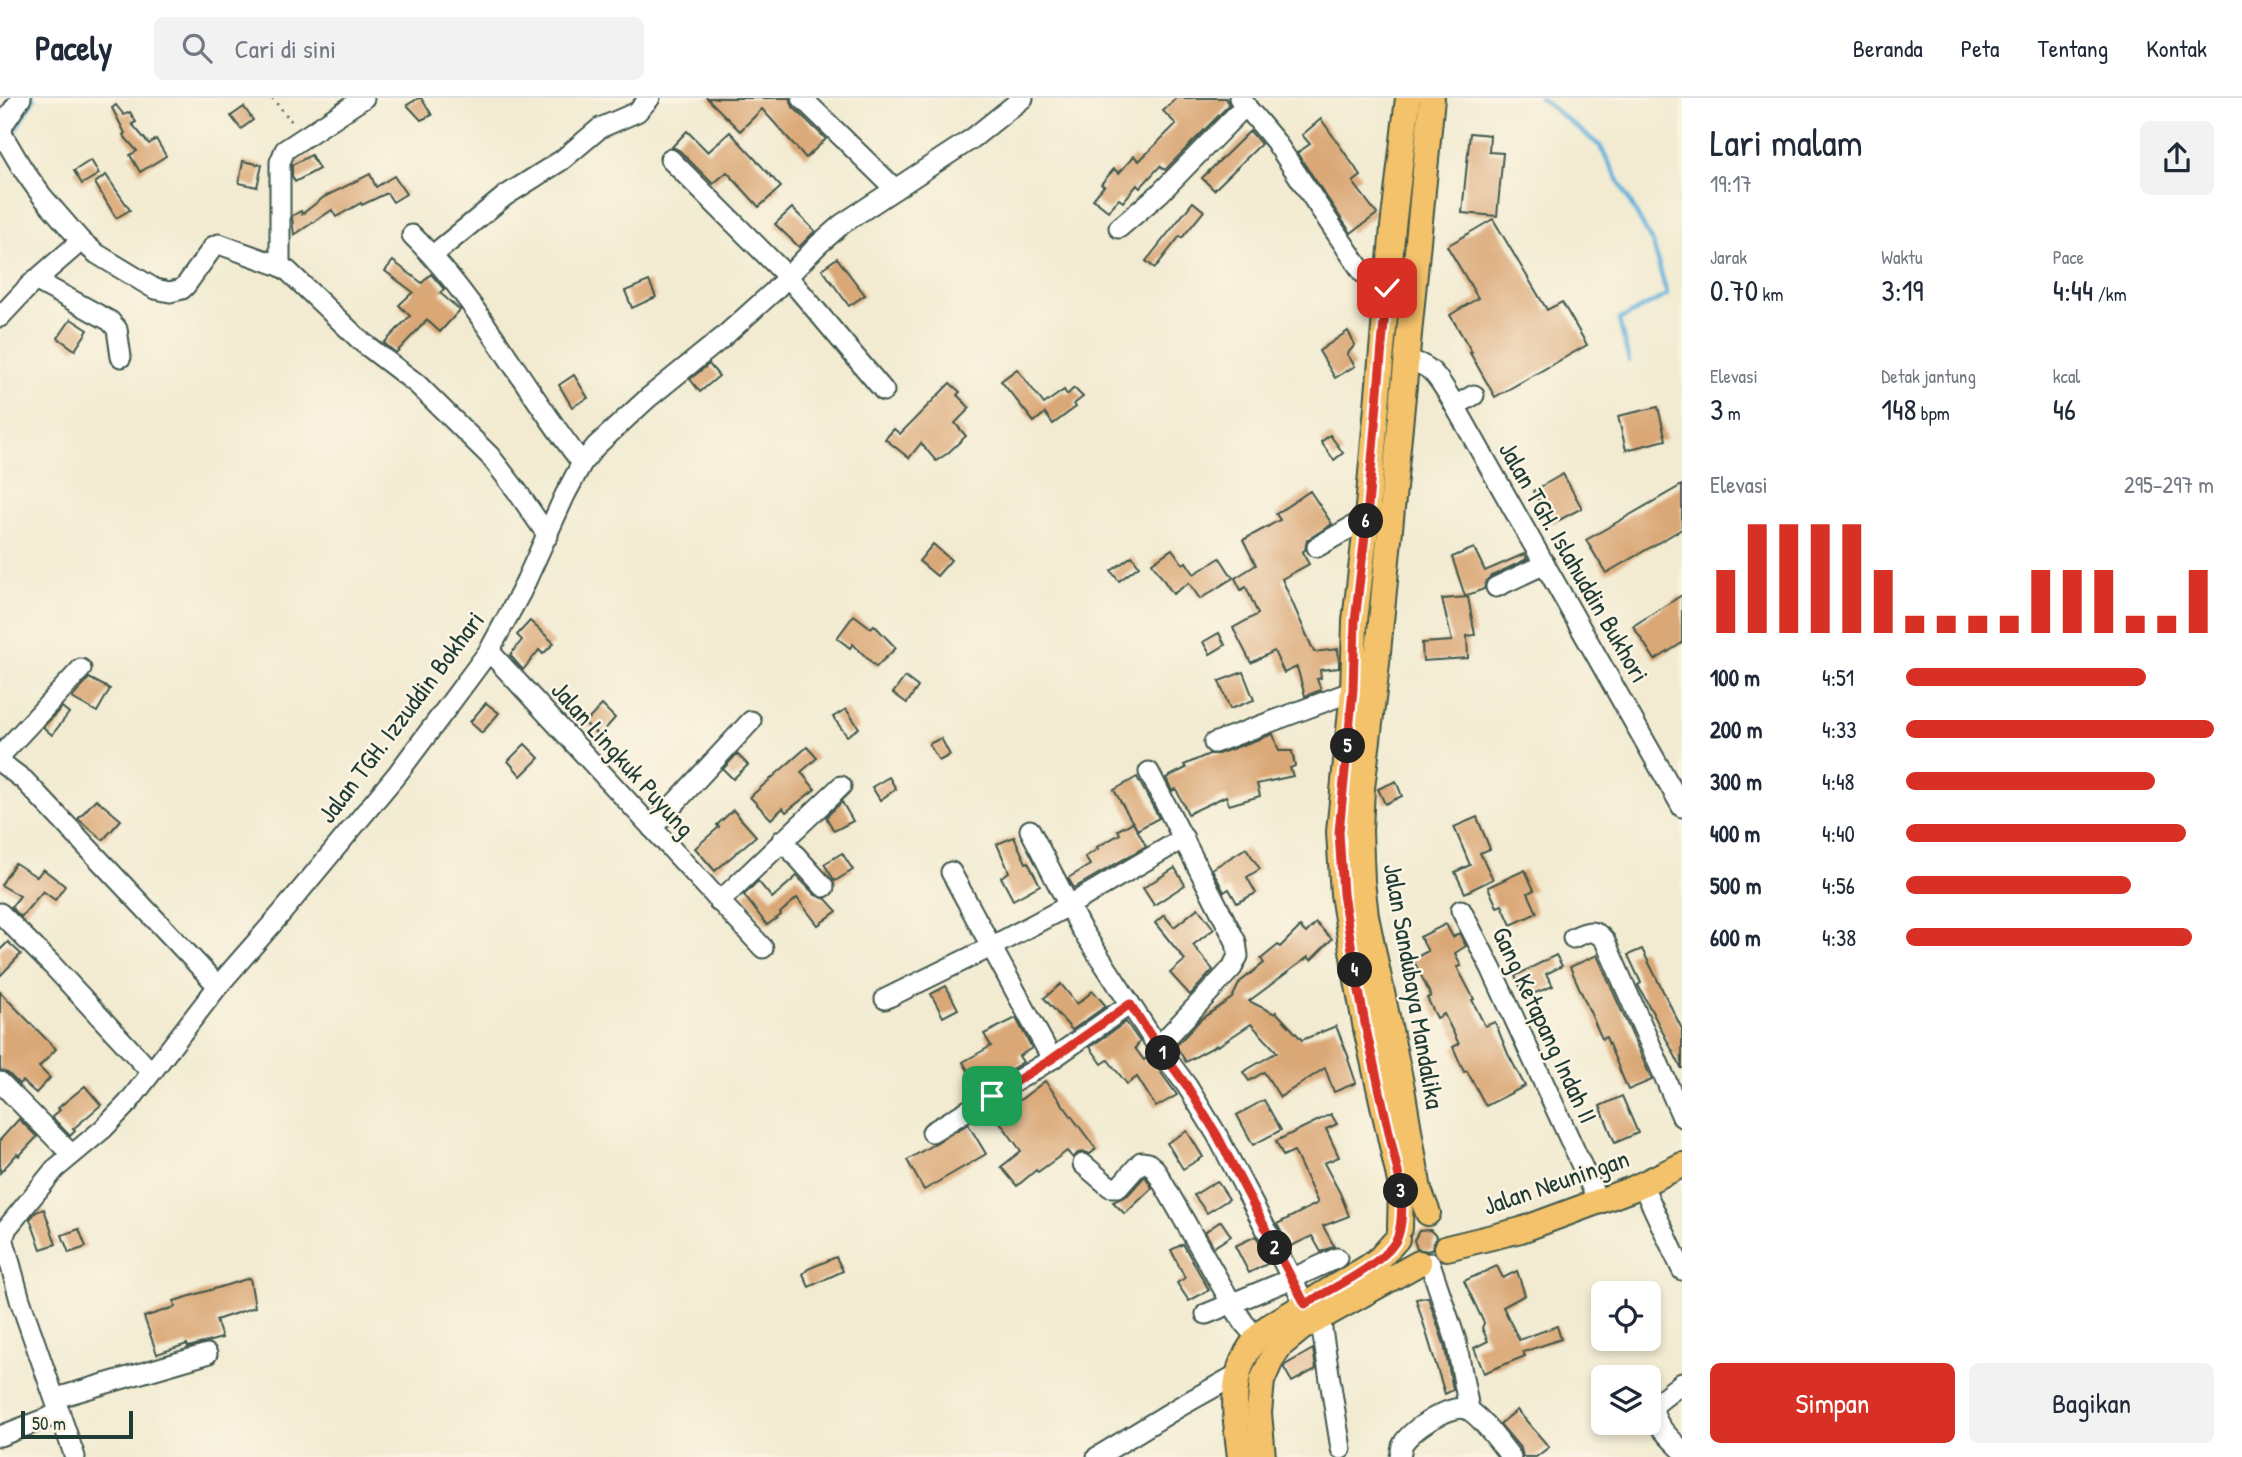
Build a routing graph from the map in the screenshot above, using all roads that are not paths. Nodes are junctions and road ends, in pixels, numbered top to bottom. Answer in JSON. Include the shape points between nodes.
{"nodes":[{"id":1,"x":21,"y":98,"type":"edge"},
{"id":2,"x":364,"y":98,"type":"edge"},
{"id":3,"x":650,"y":98,"type":"edge"},
{"id":4,"x":802,"y":98,"type":"edge"},
{"id":5,"x":1023,"y":98,"type":"edge"},
{"id":6,"x":1408,"y":98,"type":"edge"},
{"id":7,"x":1432,"y":98,"type":"edge"},
{"id":8,"x":1242,"y":101,"type":"edge"},
{"id":9,"x":670,"y":159,"type":"dead end"},
{"id":10,"x":895,"y":189,"type":"junction"},
{"id":11,"x":1119,"y":228,"type":"dead end"},
{"id":12,"x":412,"y":234,"type":"dead end"},
{"id":13,"x":81,"y":241,"type":"junction"},
{"id":14,"x":433,"y":255,"type":"junction"},
{"id":15,"x":280,"y":266,"type":"junction"},
{"id":16,"x":788,"y":277,"type":"junction"},
{"id":17,"x":35,"y":280,"type":"junction"},
{"id":18,"x":1387,"y":288,"type":"junction"},
{"id":19,"x":0,"y":317,"type":"edge"},
{"id":20,"x":1382,"y":328,"type":"junction"},
{"id":21,"x":1408,"y":331,"type":"junction"},
{"id":22,"x":121,"y":357,"type":"dead end"},
{"id":23,"x":1406,"y":360,"type":"junction"},
{"id":24,"x":884,"y":391,"type":"dead end"},
{"id":25,"x":1475,"y":395,"type":"dead end"},
{"id":26,"x":1455,"y":406,"type":"junction"},
{"id":27,"x":582,"y":463,"type":"junction"},
{"id":28,"x":1367,"y":518,"type":"junction"},
{"id":29,"x":548,"y":536,"type":"junction"},
{"id":30,"x":1317,"y":547,"type":"dead end"},
{"id":31,"x":1545,"y":564,"type":"junction"},
{"id":32,"x":1496,"y":587,"type":"dead end"},
{"id":33,"x":489,"y":651,"type":"junction"},
{"id":34,"x":81,"y":669,"type":"dead end"},
{"id":35,"x":1364,"y":686,"type":"junction"},
{"id":36,"x":751,"y":722,"type":"dead end"},
{"id":37,"x":1213,"y":743,"type":"dead end"},
{"id":38,"x":0,"y":756,"type":"edge"},
{"id":39,"x":0,"y":762,"type":"edge"},
{"id":40,"x":1149,"y":772,"type":"dead end"},
{"id":41,"x":841,"y":786,"type":"dead end"},
{"id":42,"x":1682,"y":807,"type":"edge"},
{"id":43,"x":652,"y":828,"type":"junction"},
{"id":44,"x":1030,"y":830,"type":"dead end"},
{"id":45,"x":1184,"y":838,"type":"junction"},
{"id":46,"x":782,"y":841,"type":"junction"},
{"id":47,"x":951,"y":872,"type":"dead end"},
{"id":48,"x":824,"y":887,"type":"dead end"},
{"id":49,"x":719,"y":902,"type":"junction"},
{"id":50,"x":1068,"y":906,"type":"junction"},
{"id":51,"x":1461,"y":910,"type":"dead end"},
{"id":52,"x":0,"y":913,"type":"edge"},
{"id":53,"x":1573,"y":938,"type":"dead end"},
{"id":54,"x":991,"y":947,"type":"junction"},
{"id":55,"x":763,"y":948,"type":"dead end"},
{"id":56,"x":218,"y":986,"type":"junction"},
{"id":57,"x":885,"y":999,"type":"dead end"},
{"id":58,"x":1130,"y":1004,"type":"junction"},
{"id":59,"x":1158,"y":1047,"type":"junction"},
{"id":60,"x":1052,"y":1059,"type":"junction"},
{"id":61,"x":151,"y":1072,"type":"junction"},
{"id":62,"x":0,"y":1082,"type":"edge"},
{"id":63,"x":1682,"y":1117,"type":"edge"},
{"id":64,"x":932,"y":1132,"type":"dead end"},
{"id":65,"x":71,"y":1154,"type":"junction"},
{"id":66,"x":1083,"y":1164,"type":"dead end"},
{"id":67,"x":1682,"y":1165,"type":"edge"},
{"id":68,"x":1642,"y":1184,"type":"junction"},
{"id":69,"x":1598,"y":1201,"type":"junction"},
{"id":70,"x":1428,"y":1213,"type":"junction"},
{"id":71,"x":2,"y":1230,"type":"edge"},
{"id":72,"x":1399,"y":1233,"type":"junction"},
{"id":73,"x":1337,"y":1258,"type":"dead end"},
{"id":74,"x":1432,"y":1258,"type":"junction"},
{"id":75,"x":1682,"y":1270,"type":"edge"},
{"id":76,"x":1287,"y":1272,"type":"junction"},
{"id":77,"x":1228,"y":1295,"type":"junction"},
{"id":78,"x":1313,"y":1311,"type":"junction"},
{"id":79,"x":1206,"y":1314,"type":"dead end"},
{"id":80,"x":1256,"y":1337,"type":"junction"},
{"id":81,"x":207,"y":1354,"type":"dead end"},
{"id":82,"x":1236,"y":1375,"type":"junction"},
{"id":83,"x":1682,"y":1383,"type":"edge"},
{"id":84,"x":58,"y":1406,"type":"junction"},
{"id":85,"x":1469,"y":1409,"type":"junction"},
{"id":86,"x":0,"y":1436,"type":"edge"},
{"id":87,"x":1341,"y":1449,"type":"dead end"},
{"id":88,"x":1675,"y":1453,"type":"edge"},
{"id":89,"x":75,"y":1457,"type":"edge"},
{"id":90,"x":1097,"y":1457,"type":"edge"},
{"id":91,"x":1240,"y":1457,"type":"edge"},
{"id":92,"x":1263,"y":1457,"type":"edge"},
{"id":93,"x":1401,"y":1457,"type":"edge"},
{"id":94,"x":1511,"y":1457,"type":"edge"}],
"edges":[{"from":1,"to":13,"type":"street","via":[[3,125],[7,142],[42,195]]},
{"from":2,"to":15,"type":"street","via":[[285,150],[280,162]]},
{"from":3,"to":14,"type":"street","via":[[637,112],[600,128],[562,160],[505,196]]},
{"from":4,"to":10,"type":"street"},
{"from":5,"to":10,"type":"street","name":"Jalan TGH. Izzuddin Bokhari","via":[[973,138]]},
{"from":6,"to":18,"type":"main road"},
{"from":7,"to":21,"type":"main road","name":"Jalan Sandubaya Mandalika"},
{"from":8,"to":11,"type":"street","via":[[1159,194]]},
{"from":8,"to":18,"type":"street","via":[[1288,159],[1363,273]]},
{"from":9,"to":16,"type":"street"},
{"from":10,"to":16,"type":"street","name":"Jalan TGH. Izzuddin Bokhari","via":[[842,224]]},
{"from":12,"to":14,"type":"street"},
{"from":13,"to":15,"type":"street","via":[[155,289],[170,292],[183,289],[219,244]]},
{"from":13,"to":17,"type":"street"},
{"from":14,"to":27,"type":"street"},
{"from":15,"to":29,"type":"street","via":[[362,342],[417,384],[476,442]]},
{"from":16,"to":24,"type":"street"},
{"from":16,"to":27,"type":"street","name":"Jalan TGH. Izzuddin Bokhari","via":[[624,419]]},
{"from":17,"to":19,"type":"street"},
{"from":17,"to":22,"type":"street","via":[[110,321],[117,328]]},
{"from":18,"to":20,"type":"main road"},
{"from":20,"to":21,"type":"main road"},
{"from":20,"to":28,"type":"main road"},
{"from":21,"to":23,"type":"main road","name":"Jalan Sandubaya Mandalika"},
{"from":23,"to":26,"type":"street","name":"Jalan TGH. Islahuddin Bukhori","via":[[1428,367]]},
{"from":23,"to":35,"type":"main road","name":"Jalan Sandubaya Mandalika"},
{"from":25,"to":26,"type":"street"},
{"from":26,"to":31,"type":"street","name":"Jalan TGH. Islahuddin Bukhori"},
{"from":27,"to":29,"type":"street","name":"Jalan TGH. Izzuddin Bokhari"},
{"from":28,"to":30,"type":"street"},
{"from":28,"to":35,"type":"main road","via":[[1355,621]]},
{"from":29,"to":33,"type":"street","name":"Jalan TGH. Izzuddin Bokhari"},
{"from":31,"to":32,"type":"street"},
{"from":31,"to":42,"type":"street","name":"Jalan TGH. Islahuddin Bukhori"},
{"from":33,"to":43,"type":"street","name":"Jalan Lingkuk Puyung"},
{"from":33,"to":56,"type":"street","name":"Jalan TGH. Izzuddin Bokhari","via":[[398,773]]},
{"from":34,"to":38,"type":"street"},
{"from":35,"to":37,"type":"street"},
{"from":35,"to":70,"type":"main road","name":"Jalan Sandubaya Mandalika","via":[[1360,831],[1366,916],[1419,1190]]},
{"from":35,"to":72,"type":"main road","via":[[1339,832],[1343,894],[1366,1029],[1401,1186]]},
{"from":36,"to":43,"type":"street"},
{"from":39,"to":56,"type":"street","via":[[24,780]]},
{"from":40,"to":45,"type":"street"},
{"from":41,"to":46,"type":"street"},
{"from":43,"to":49,"type":"street","name":"Jalan Lingkuk Puyung"},
{"from":44,"to":50,"type":"street"},
{"from":45,"to":50,"type":"street"},
{"from":45,"to":59,"type":"street","via":[[1236,942],[1238,956],[1229,972]]},
{"from":46,"to":48,"type":"street"},
{"from":46,"to":49,"type":"street"},
{"from":47,"to":54,"type":"street"},
{"from":49,"to":55,"type":"street","name":"Jalan Lingkuk Puyung"},
{"from":50,"to":54,"type":"street"},
{"from":50,"to":58,"type":"street"},
{"from":51,"to":69,"type":"street","name":"Gang Ketapang Indah II"},
{"from":52,"to":61,"type":"street"},
{"from":53,"to":63,"type":"street","via":[[1590,931],[1605,941]]},
{"from":54,"to":57,"type":"street"},
{"from":54,"to":60,"type":"street"},
{"from":56,"to":61,"type":"street","name":"Jalan TGH. Izzuddin Bokhari"},
{"from":58,"to":59,"type":"street"},
{"from":58,"to":60,"type":"street"},
{"from":59,"to":76,"type":"street","via":[[1217,1135]]},
{"from":60,"to":64,"type":"street"},
{"from":61,"to":65,"type":"street","name":"Jalan TGH. Izzuddin Bokhari","via":[[120,1112]]},
{"from":62,"to":65,"type":"street"},
{"from":65,"to":71,"type":"street","name":"Jalan TGH. Izzuddin Bokhari"},
{"from":66,"to":77,"type":"street","via":[[1115,1188],[1141,1162],[1155,1169]]},
{"from":67,"to":68,"type":"main road","name":"Jalan Neuningan"},
{"from":68,"to":69,"type":"main road","name":"Jalan Neuningan"},
{"from":68,"to":75,"type":"street"},
{"from":69,"to":74,"type":"main road","name":"Jalan Neuningan"},
{"from":70,"to":72,"type":"main road","via":[[1407,1218]]},
{"from":70,"to":74,"type":"main road","via":[[1439,1217],[1450,1237]]},
{"from":71,"to":84,"type":"street","name":"Jalan TGH. Izzuddin Bokhari","via":[[20,1300]]},
{"from":72,"to":74,"type":"main road","via":[[1401,1250],[1408,1259]]},
{"from":72,"to":78,"type":"main road","via":[[1380,1258]]},
{"from":73,"to":76,"type":"street"},
{"from":74,"to":78,"type":"main road"},
{"from":74,"to":85,"type":"street","via":[[1456,1341]]},
{"from":76,"to":77,"type":"street"},
{"from":76,"to":78,"type":"street"},
{"from":77,"to":79,"type":"street"},
{"from":77,"to":80,"type":"street"},
{"from":78,"to":80,"type":"main road","via":[[1268,1327]]},
{"from":78,"to":87,"type":"street"},
{"from":78,"to":92,"type":"main road","via":[[1266,1369],[1259,1413]]},
{"from":80,"to":82,"type":"main road"},
{"from":81,"to":84,"type":"street"},
{"from":82,"to":90,"type":"street"},
{"from":82,"to":91,"type":"main road"},
{"from":83,"to":88,"type":"street","via":[[1653,1409]]},
{"from":84,"to":86,"type":"street"},
{"from":84,"to":89,"type":"street","name":"Jalan TGH. Izzuddin Bokhari"},
{"from":85,"to":93,"type":"street","via":[[1446,1411],[1414,1431],[1403,1445]]},
{"from":85,"to":94,"type":"street"}]}
